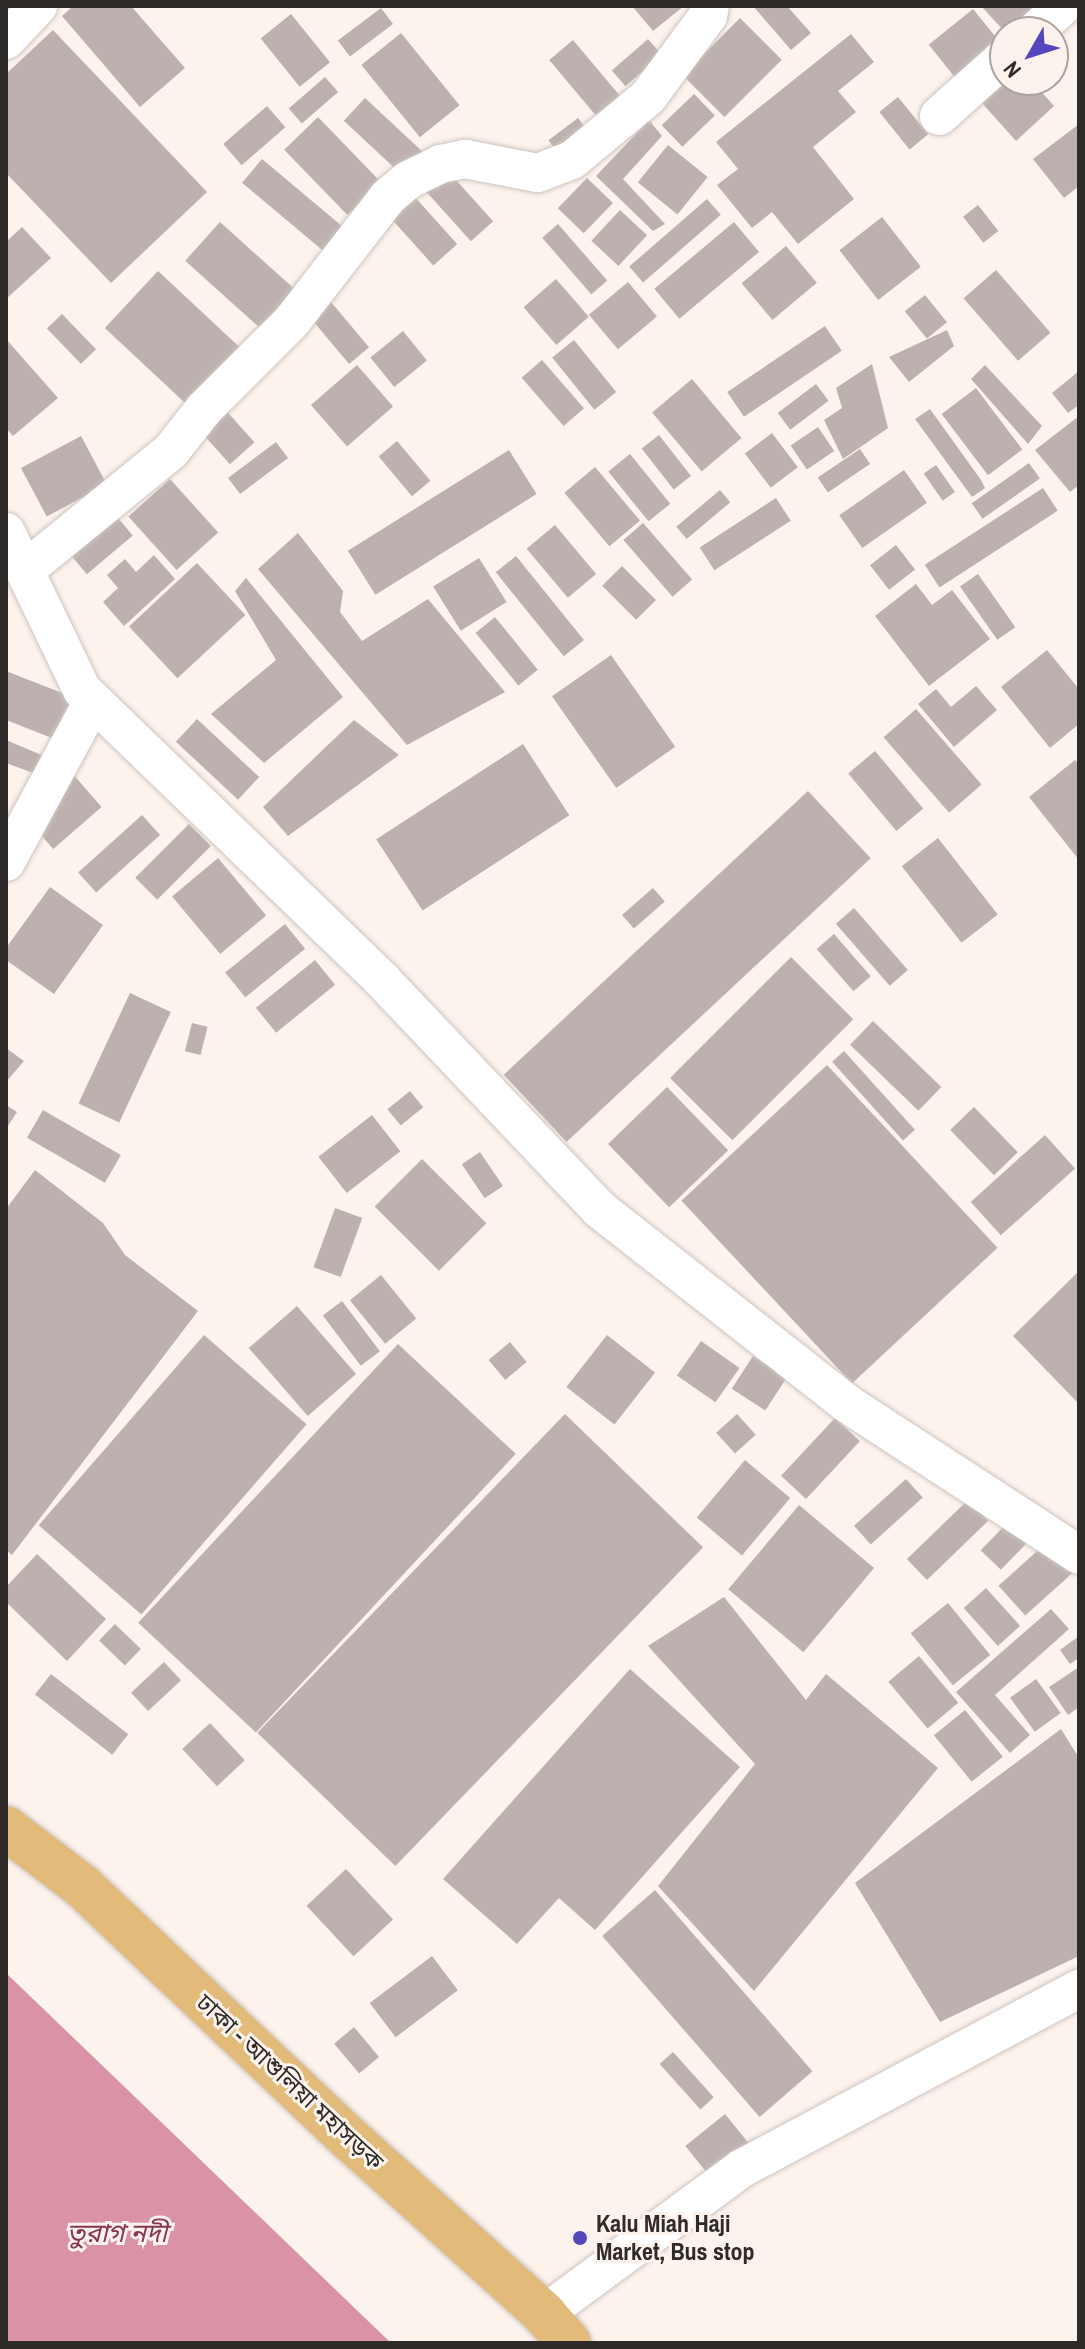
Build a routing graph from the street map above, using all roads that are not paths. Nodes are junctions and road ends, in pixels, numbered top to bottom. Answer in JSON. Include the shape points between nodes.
{"nodes":[{"id":1,"x":38,"y":6,"type":"edge"},
{"id":2,"x":710,"y":6,"type":"edge"},
{"id":3,"x":6,"y":40,"type":"edge"},
{"id":4,"x":989,"y":71,"type":"edge"},
{"id":5,"x":939,"y":116,"type":"dead end"},
{"id":6,"x":6,"y":532,"type":"edge"},
{"id":7,"x":25,"y":570,"type":"junction"},
{"id":8,"x":93,"y":701,"type":"junction"},
{"id":9,"x":6,"y":862,"type":"edge"},
{"id":10,"x":1079,"y":1555,"type":"edge"},
{"id":11,"x":6,"y":1828,"type":"edge"},
{"id":12,"x":1079,"y":1989,"type":"edge"},
{"id":13,"x":557,"y":2329,"type":"edge"}],
"edges":[{"from":1,"to":3,"type":"street"},
{"from":2,"to":7,"type":"street","via":[[648,97],[572,160],[538,173],[465,159],[408,180],[388,197],[292,321],[204,409],[171,451]]},
{"from":4,"to":5,"type":"street"},
{"from":6,"to":7,"type":"street"},
{"from":7,"to":8,"type":"street","via":[[82,690]]},
{"from":8,"to":9,"type":"street"},
{"from":8,"to":10,"type":"street","via":[[383,981],[599,1209],[846,1403]]},
{"from":11,"to":13,"type":"highway","name":"ঢাকা - আশুলিয়া মহাসড়ক","via":[[82,1886]]},
{"from":12,"to":13,"type":"street","via":[[742,2168]]}]}
